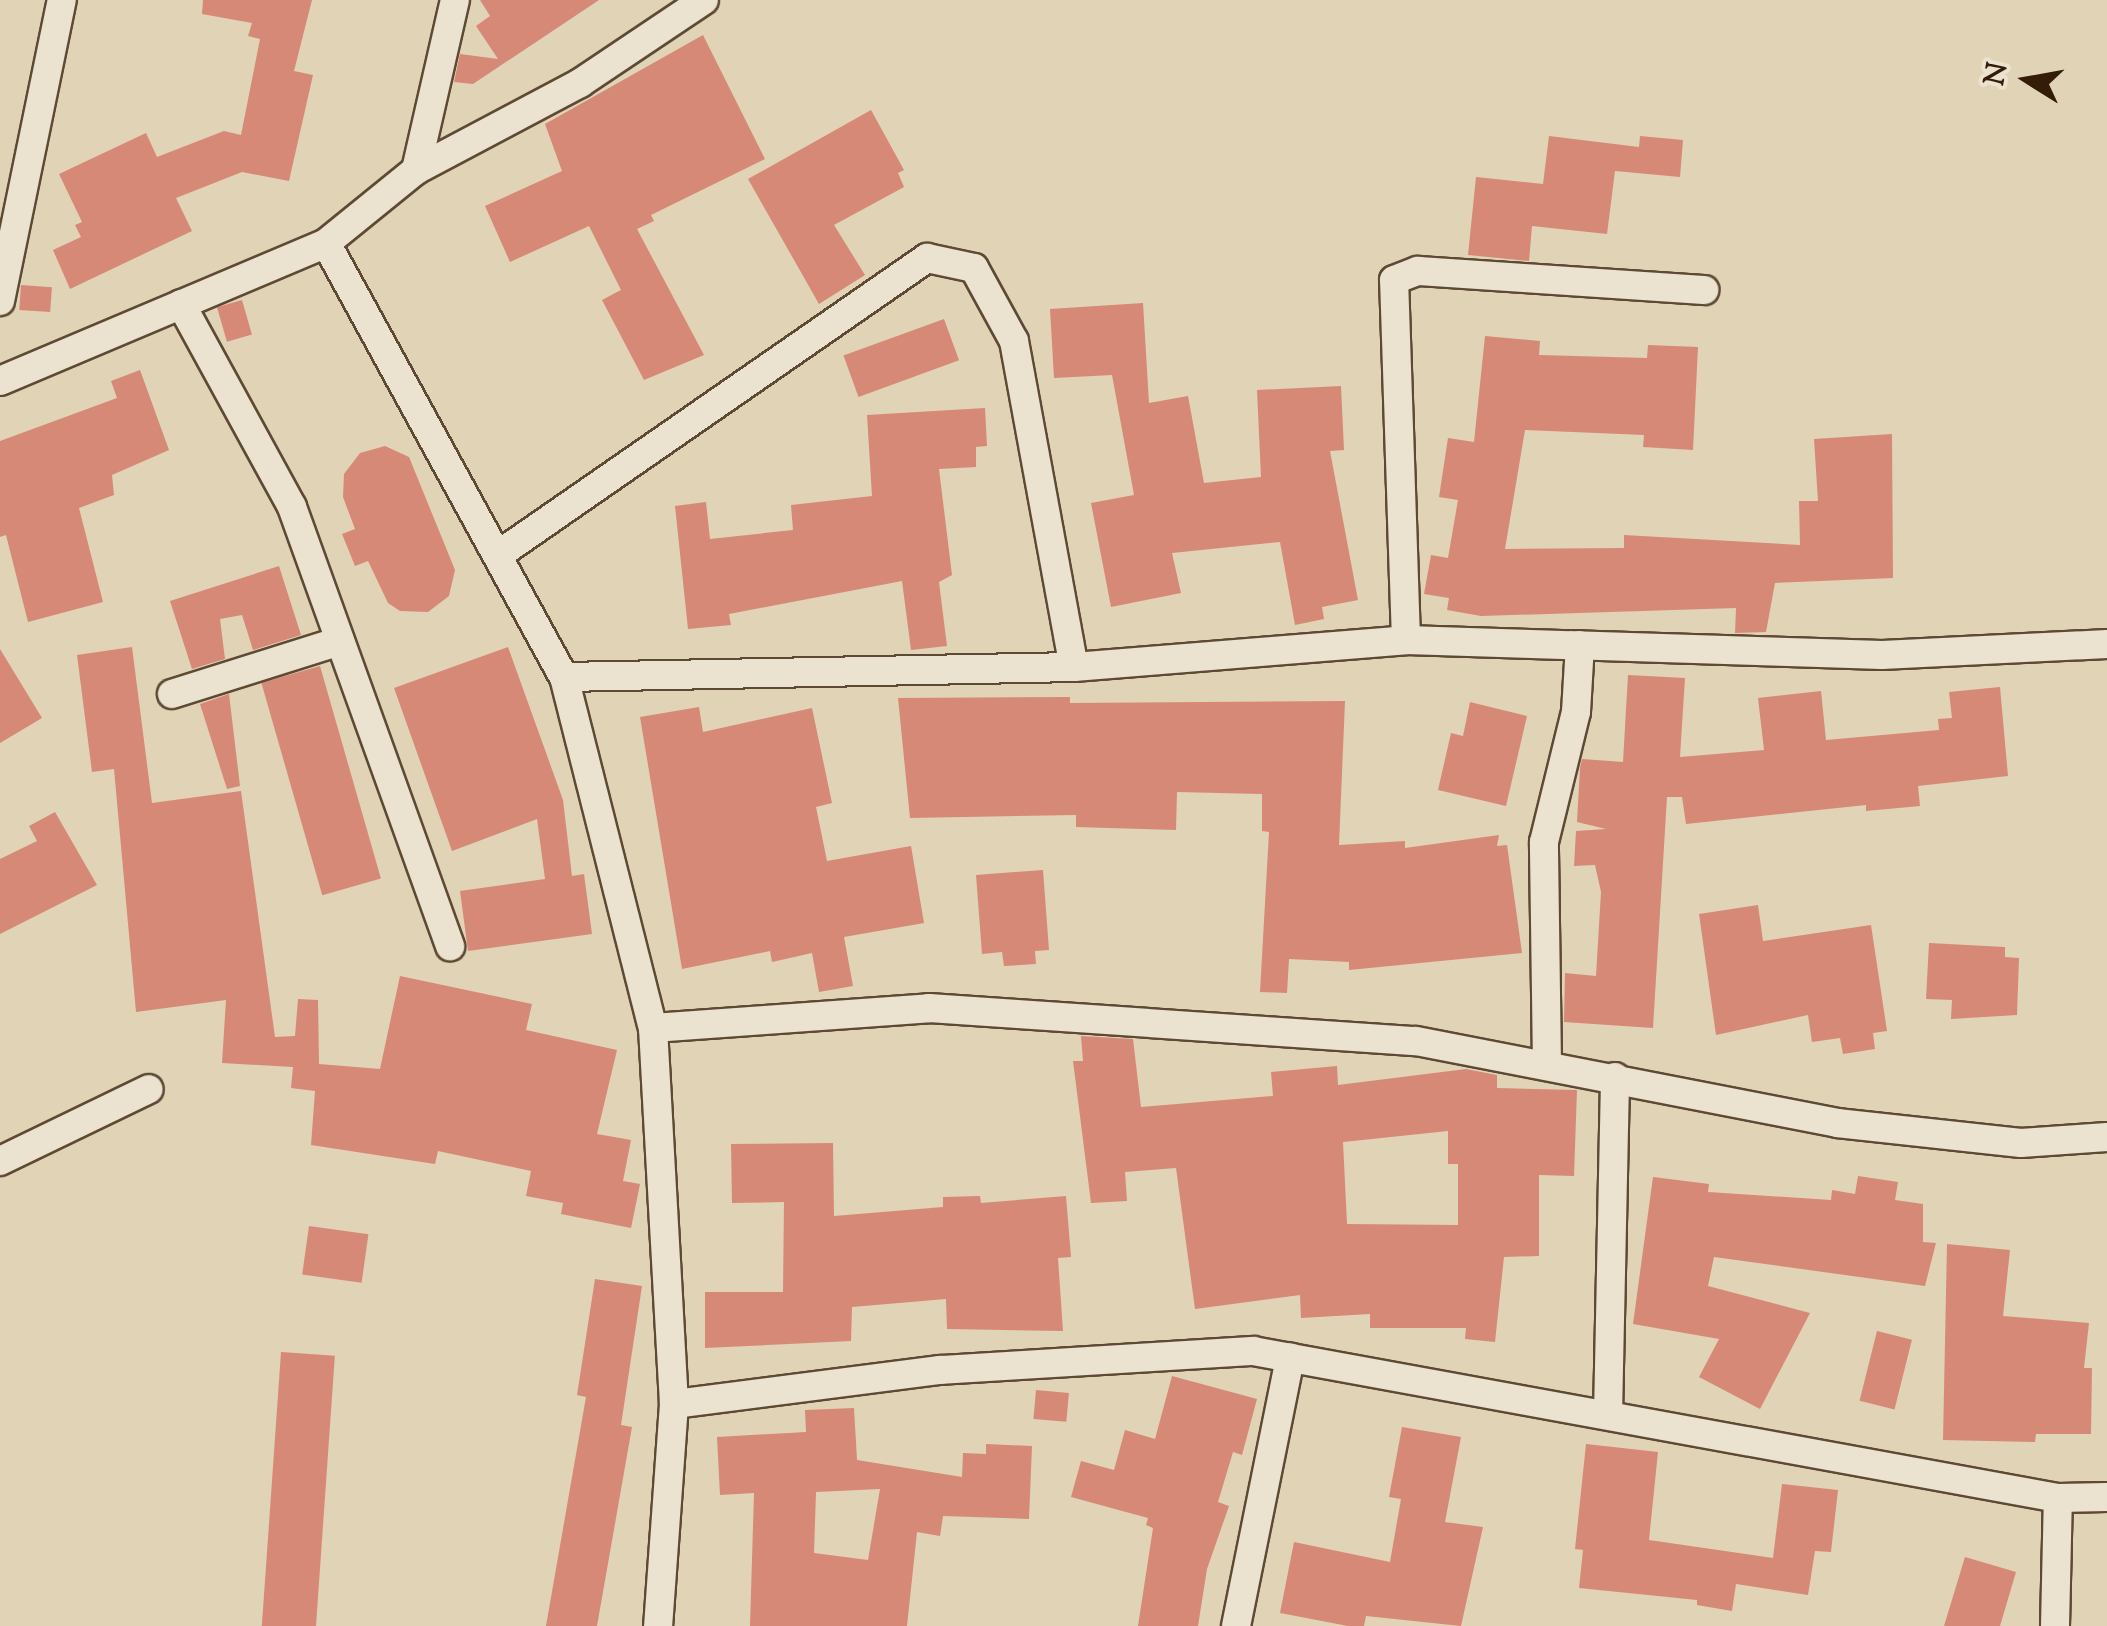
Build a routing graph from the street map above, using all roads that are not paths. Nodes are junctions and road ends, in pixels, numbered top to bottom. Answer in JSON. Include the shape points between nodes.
{"nodes":[{"id":1,"x":62,"y":0,"type":"edge"},
{"id":2,"x":455,"y":0,"type":"edge"},
{"id":3,"x":704,"y":0,"type":"edge"},
{"id":4,"x":416,"y":170,"type":"junction"},
{"id":5,"x":326,"y":243,"type":"junction"},
{"id":6,"x":1704,"y":290,"type":"dead end"},
{"id":7,"x":0,"y":301,"type":"edge"},
{"id":8,"x":181,"y":304,"type":"junction"},
{"id":9,"x":0,"y":381,"type":"edge"},
{"id":10,"x":498,"y":556,"type":"junction"},
{"id":11,"x":1406,"y":640,"type":"junction"},
{"id":12,"x":340,"y":641,"type":"junction"},
{"id":13,"x":1580,"y":645,"type":"junction"},
{"id":14,"x":2106,"y":650,"type":"edge"},
{"id":15,"x":1074,"y":667,"type":"junction"},
{"id":16,"x":564,"y":678,"type":"junction"},
{"id":17,"x":172,"y":694,"type":"dead end"},
{"id":18,"x":450,"y":946,"type":"dead end"},
{"id":19,"x":653,"y":1028,"type":"junction"},
{"id":20,"x":1548,"y":1065,"type":"junction"},
{"id":21,"x":1615,"y":1077,"type":"junction"},
{"id":22,"x":149,"y":1089,"type":"dead end"},
{"id":23,"x":2107,"y":1138,"type":"edge"},
{"id":24,"x":0,"y":1161,"type":"edge"},
{"id":25,"x":1290,"y":1357,"type":"junction"},
{"id":26,"x":674,"y":1404,"type":"junction"},
{"id":27,"x":1608,"y":1415,"type":"junction"},
{"id":28,"x":2107,"y":1497,"type":"edge"},
{"id":29,"x":2058,"y":1498,"type":"junction"},
{"id":30,"x":658,"y":1626,"type":"edge"},
{"id":31,"x":1236,"y":1626,"type":"edge"},
{"id":32,"x":2055,"y":1626,"type":"edge"}],
"edges":[{"from":1,"to":7,"type":"street"},
{"from":2,"to":4,"type":"street"},
{"from":3,"to":4,"type":"street","via":[[580,83]]},
{"from":4,"to":5,"type":"street"},
{"from":5,"to":8,"type":"street"},
{"from":5,"to":10,"type":"street"},
{"from":6,"to":11,"type":"street","via":[[1418,271],[1394,280]]},
{"from":8,"to":9,"type":"street"},
{"from":8,"to":12,"type":"street","via":[[292,507]]},
{"from":10,"to":15,"type":"street","via":[[927,258],[974,268],[1014,341]]},
{"from":10,"to":16,"type":"street"},
{"from":11,"to":13,"type":"street"},
{"from":11,"to":15,"type":"street"},
{"from":12,"to":17,"type":"street"},
{"from":12,"to":18,"type":"street"},
{"from":13,"to":14,"type":"street","via":[[1882,655]]},
{"from":13,"to":20,"type":"street","via":[[1576,712],[1544,842]]},
{"from":15,"to":16,"type":"street"},
{"from":16,"to":19,"type":"street"},
{"from":19,"to":20,"type":"street","via":[[929,1008],[1416,1042]]},
{"from":19,"to":26,"type":"street"},
{"from":20,"to":21,"type":"street"},
{"from":21,"to":23,"type":"street","via":[[1837,1123],[2020,1144]]},
{"from":21,"to":27,"type":"street"},
{"from":22,"to":24,"type":"street"},
{"from":25,"to":26,"type":"street","via":[[1253,1351],[940,1370]]},
{"from":25,"to":27,"type":"street"},
{"from":25,"to":31,"type":"street"},
{"from":26,"to":30,"type":"street"},
{"from":27,"to":29,"type":"street"},
{"from":28,"to":29,"type":"street"},
{"from":29,"to":32,"type":"street"}]}
